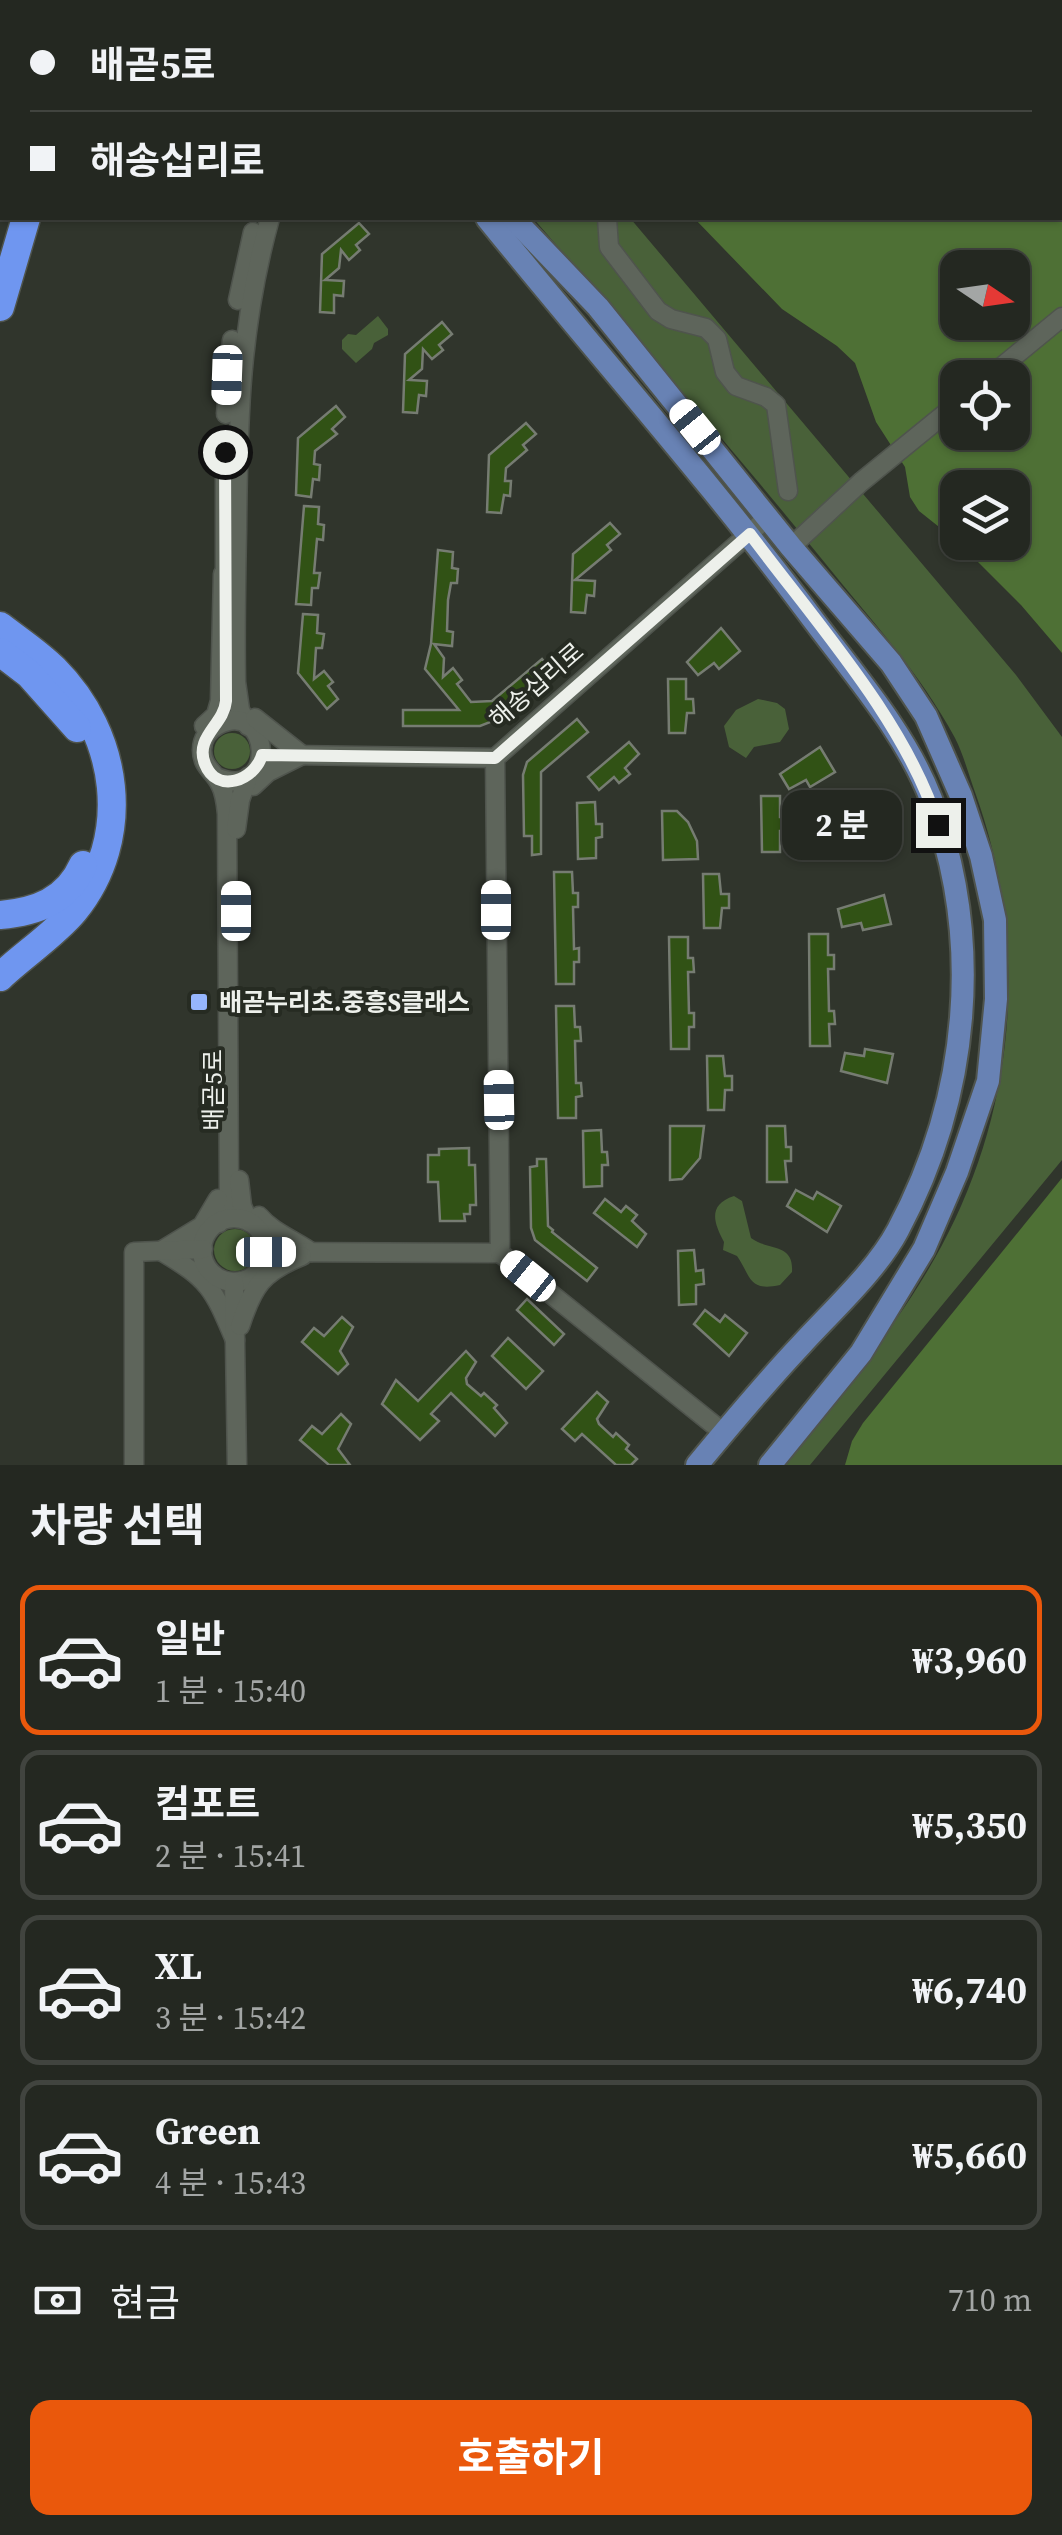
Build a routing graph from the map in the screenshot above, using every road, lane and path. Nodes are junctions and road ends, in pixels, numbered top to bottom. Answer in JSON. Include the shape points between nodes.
{"nodes":[{"id":1,"x":25,"y":220,"type":"edge"},
{"id":2,"x":257,"y":220,"type":"edge"},
{"id":3,"x":270,"y":220,"type":"edge"},
{"id":4,"x":489,"y":220,"type":"edge"},
{"id":5,"x":515,"y":220,"type":"edge"},
{"id":6,"x":608,"y":220,"type":"edge"},
{"id":7,"x":0,"y":306,"type":"edge"},
{"id":8,"x":1062,"y":317,"type":"edge"},
{"id":9,"x":1010,"y":360,"type":"edge"},
{"id":10,"x":940,"y":418,"type":"edge"},
{"id":11,"x":788,"y":491,"type":"dead end"},
{"id":12,"x":768,"y":517,"type":"junction"},
{"id":13,"x":750,"y":534,"type":"junction"},
{"id":14,"x":792,"y":547,"type":"junction"},
{"id":15,"x":230,"y":553,"type":"junction"},
{"id":16,"x":0,"y":626,"type":"edge"},
{"id":17,"x":0,"y":652,"type":"edge"},
{"id":18,"x":218,"y":725,"type":"junction"},
{"id":19,"x":248,"y":726,"type":"junction"},
{"id":20,"x":262,"y":755,"type":"junction"},
{"id":21,"x":302,"y":755,"type":"junction"},
{"id":22,"x":495,"y":758,"type":"junction"},
{"id":23,"x":216,"y":777,"type":"junction"},
{"id":24,"x":248,"y":777,"type":"junction"},
{"id":25,"x":232,"y":849,"type":"junction"},
{"id":26,"x":0,"y":914,"type":"edge"},
{"id":27,"x":0,"y":977,"type":"edge"},
{"id":28,"x":234,"y":1160,"type":"junction"},
{"id":29,"x":249,"y":1222,"type":"junction"},
{"id":30,"x":218,"y":1223,"type":"junction"},
{"id":31,"x":202,"y":1250,"type":"junction"},
{"id":32,"x":161,"y":1251,"type":"junction"},
{"id":33,"x":266,"y":1252,"type":"junction"},
{"id":34,"x":311,"y":1252,"type":"junction"},
{"id":35,"x":500,"y":1253,"type":"junction"},
{"id":36,"x":234,"y":1282,"type":"junction"},
{"id":37,"x":235,"y":1340,"type":"junction"},
{"id":38,"x":724,"y":1433,"type":"junction"},
{"id":39,"x":134,"y":1465,"type":"edge"},
{"id":40,"x":237,"y":1465,"type":"edge"},
{"id":41,"x":697,"y":1465,"type":"edge"},
{"id":42,"x":770,"y":1465,"type":"edge"}],
"edges":[{"from":1,"to":7,"type":"highway"},
{"from":2,"to":15,"type":"street","name":"배곧5로","via":[[227,375]]},
{"from":3,"to":15,"type":"street","name":"배곧5로","via":[[242,347]]},
{"from":4,"to":13,"type":"main road"},
{"from":5,"to":12,"type":"main road","via":[[598,307]]},
{"from":6,"to":11,"type":"street","via":[[609,247],[658,311],[716,326],[728,342],[733,383],[776,405]]},
{"from":8,"to":9,"type":"street"},
{"from":10,"to":14,"type":"street"},
{"from":12,"to":13,"type":"street","name":"해송십리로"},
{"from":12,"to":14,"type":"main road"},
{"from":13,"to":22,"type":"street","name":"해송십리로"},
{"from":13,"to":38,"type":"main road","via":[[892,726],[930,797],[956,882],[965,961],[961,1039],[934,1156],[896,1234]]},
{"from":14,"to":42,"type":"main road","via":[[891,663],[926,716],[982,856],[995,920],[996,998],[988,1082],[924,1249],[861,1353]]},
{"from":15,"to":18,"type":"street","name":"배곧5로","via":[[226,701]]},
{"from":15,"to":19,"type":"street","name":"배곧5로","via":[[236,682]]},
{"from":15,"to":21,"type":"street","via":[[243,695],[256,721]]},
{"from":15,"to":25,"type":"street","name":"배곧5로","via":[[219,710],[199,732],[193,754],[218,799]]},
{"from":16,"to":27,"type":"highway","via":[[54,670],[93,721],[110,765],[113,816],[106,857],[74,911]]},
{"from":17,"to":26,"type":"highway","via":[[75,723],[94,771],[97,832],[77,878],[55,900],[38,910]]},
{"from":18,"to":19,"type":"street"},
{"from":18,"to":23,"type":"street","name":"배곧5로","via":[[206,735],[202,753]]},
{"from":19,"to":20,"type":"street","name":"배곧5로","via":[[258,734]]},
{"from":20,"to":21,"type":"street"},
{"from":20,"to":24,"type":"street","name":"배곧5로"},
{"from":21,"to":22,"type":"street"},
{"from":21,"to":25,"type":"street","via":[[268,772],[249,792]]},
{"from":22,"to":35,"type":"street","name":"해송십리로"},
{"from":23,"to":24,"type":"street"},
{"from":23,"to":25,"type":"street","name":"배곧5로"},
{"from":24,"to":25,"type":"street","name":"배곧5로"},
{"from":25,"to":28,"type":"street","name":"배곧5로"},
{"from":28,"to":29,"type":"street","name":"배곧5로"},
{"from":28,"to":30,"type":"street","name":"배곧5로"},
{"from":28,"to":32,"type":"street","via":[[210,1216]]},
{"from":28,"to":34,"type":"street","via":[[265,1223]]},
{"from":29,"to":30,"type":"street"},
{"from":29,"to":33,"type":"street","name":"배곧5로","via":[[263,1236]]},
{"from":30,"to":31,"type":"street","name":"배곧5로"},
{"from":31,"to":32,"type":"street"},
{"from":31,"to":36,"type":"street","via":[[208,1268]]},
{"from":32,"to":37,"type":"street","via":[[204,1279]]},
{"from":32,"to":39,"type":"street","via":[[134,1252]]},
{"from":33,"to":34,"type":"street"},
{"from":33,"to":36,"type":"street","via":[[254,1276]]},
{"from":34,"to":35,"type":"street"},
{"from":34,"to":37,"type":"street","via":[[256,1285]]},
{"from":35,"to":38,"type":"street"},
{"from":36,"to":37,"type":"street"},
{"from":37,"to":40,"type":"street"},
{"from":38,"to":41,"type":"main road"}]}
